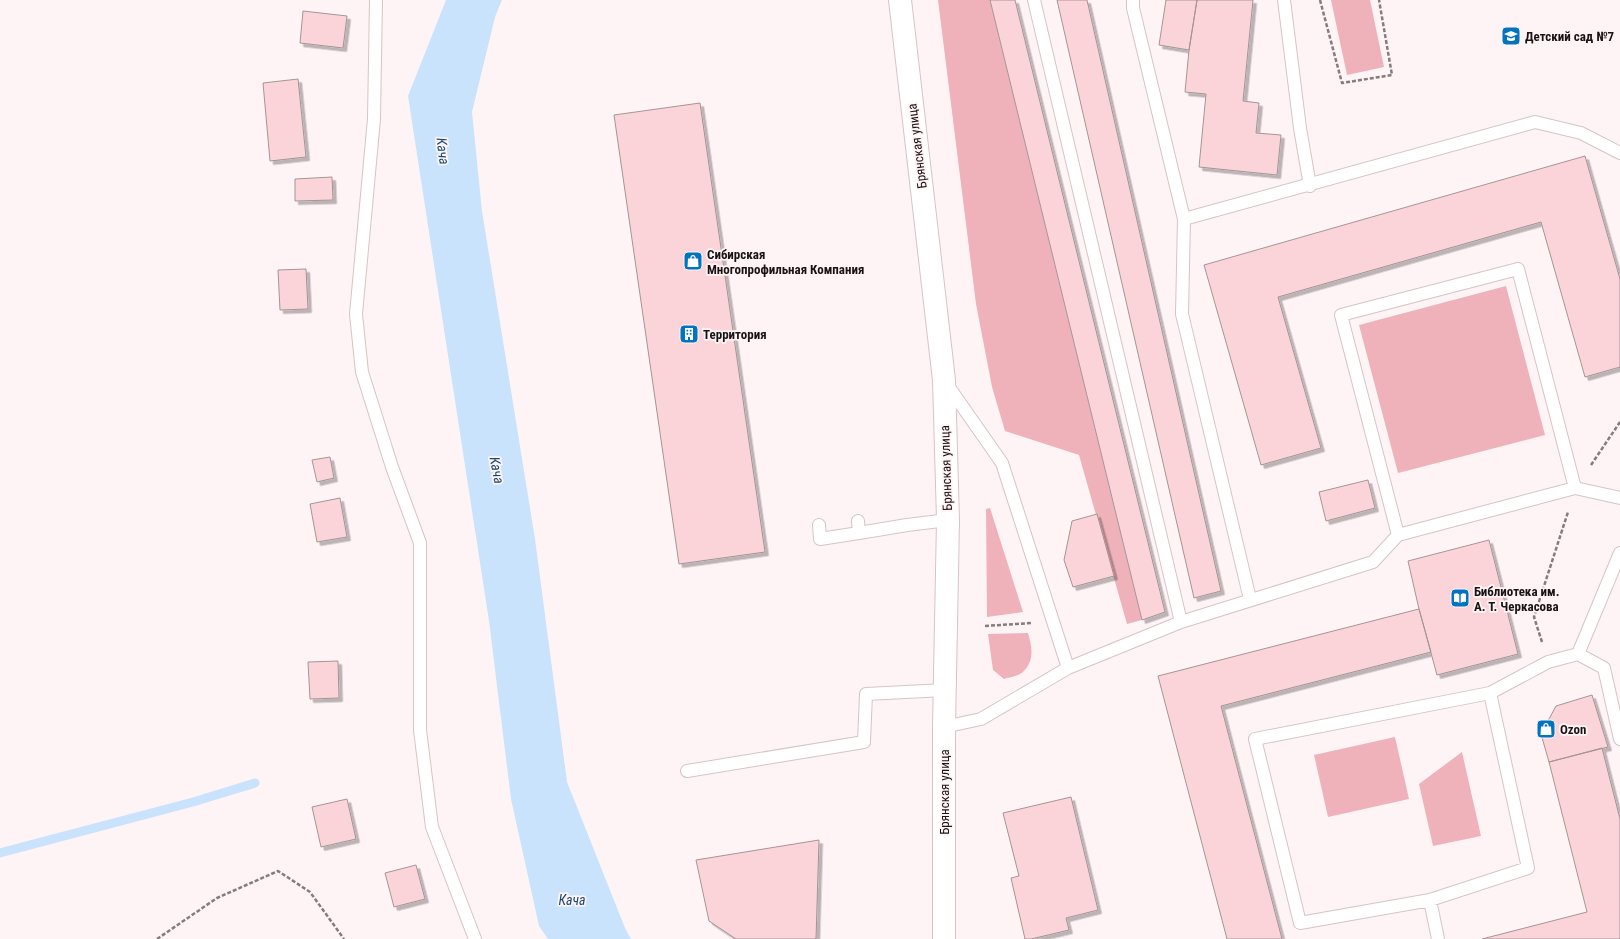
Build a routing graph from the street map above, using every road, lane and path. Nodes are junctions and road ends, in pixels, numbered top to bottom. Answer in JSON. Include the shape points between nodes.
{"nodes":[{"id":1,"x":376,"y":0,"type":"edge"},
{"id":2,"x":900,"y":0,"type":"edge"},
{"id":3,"x":1034,"y":0,"type":"edge"},
{"id":4,"x":1133,"y":0,"type":"edge"},
{"id":5,"x":1284,"y":0,"type":"edge"},
{"id":6,"x":1320,"y":0,"type":"edge"},
{"id":7,"x":1379,"y":0,"type":"edge"},
{"id":8,"x":1620,"y":153,"type":"edge"},
{"id":9,"x":1310,"y":186,"type":"junction"},
{"id":10,"x":1184,"y":219,"type":"junction"},
{"id":11,"x":944,"y":380,"type":"junction"},
{"id":12,"x":1620,"y":422,"type":"edge"},
{"id":13,"x":1575,"y":488,"type":"junction"},
{"id":14,"x":1620,"y":498,"type":"edge"},
{"id":15,"x":948,"y":520,"type":"junction"},
{"id":16,"x":858,"y":521,"type":"dead end"},
{"id":17,"x":819,"y":525,"type":"dead end"},
{"id":18,"x":859,"y":533,"type":"junction"},
{"id":19,"x":1398,"y":535,"type":"junction"},
{"id":20,"x":1620,"y":553,"type":"edge"},
{"id":21,"x":1250,"y":599,"type":"junction"},
{"id":22,"x":1181,"y":622,"type":"junction"},
{"id":23,"x":1025,"y":624,"type":"dead end"},
{"id":24,"x":985,"y":626,"type":"dead end"},
{"id":25,"x":1578,"y":654,"type":"junction"},
{"id":26,"x":1548,"y":662,"type":"junction"},
{"id":27,"x":1068,"y":668,"type":"junction"},
{"id":28,"x":945,"y":690,"type":"junction"},
{"id":29,"x":1490,"y":693,"type":"junction"},
{"id":30,"x":944,"y":727,"type":"junction"},
{"id":31,"x":1620,"y":738,"type":"edge"},
{"id":32,"x":687,"y":771,"type":"dead end"},
{"id":33,"x":1430,"y":900,"type":"junction"},
{"id":34,"x":156,"y":939,"type":"edge"},
{"id":35,"x":344,"y":939,"type":"edge"},
{"id":36,"x":475,"y":939,"type":"edge"},
{"id":37,"x":944,"y":939,"type":"edge"},
{"id":38,"x":1438,"y":939,"type":"edge"}],
"edges":[{"from":1,"to":36,"type":"lane","via":[[374,119],[356,314],[362,372],[392,467],[420,543],[420,730],[432,826]]},
{"from":2,"to":11,"type":"highway","name":"Брянская улица"},
{"from":3,"to":22,"type":"lane"},
{"from":4,"to":10,"type":"lane"},
{"from":5,"to":9,"type":"lane"},
{"from":6,"to":7,"type":"path","via":[[1342,83],[1392,75]]},
{"from":8,"to":9,"type":"lane","via":[[1581,133],[1536,122]]},
{"from":9,"to":10,"type":"lane"},
{"from":10,"to":21,"type":"lane","via":[[1182,314]]},
{"from":11,"to":15,"type":"highway","name":"Брянская улица"},
{"from":11,"to":27,"type":"lane","via":[[1002,463]]},
{"from":12,"to":13,"type":"path"},
{"from":13,"to":14,"type":"lane"},
{"from":13,"to":19,"type":"lane"},
{"from":13,"to":19,"type":"lane","via":[[1518,269],[1341,315]]},
{"from":13,"to":26,"type":"path","via":[[1534,617]]},
{"from":15,"to":18,"type":"lane"},
{"from":15,"to":28,"type":"highway","name":"Брянская улица"},
{"from":16,"to":18,"type":"lane"},
{"from":17,"to":18,"type":"lane","via":[[820,539]]},
{"from":19,"to":21,"type":"lane","via":[[1373,562]]},
{"from":20,"to":25,"type":"lane"},
{"from":21,"to":22,"type":"lane"},
{"from":22,"to":27,"type":"lane"},
{"from":23,"to":24,"type":"path"},
{"from":25,"to":26,"type":"lane"},
{"from":25,"to":31,"type":"lane","via":[[1604,668]]},
{"from":26,"to":29,"type":"lane"},
{"from":27,"to":30,"type":"lane","via":[[981,719]]},
{"from":28,"to":30,"type":"highway","name":"Брянская улица"},
{"from":28,"to":32,"type":"lane","via":[[866,694],[864,742]]},
{"from":29,"to":33,"type":"lane","via":[[1528,868]]},
{"from":29,"to":33,"type":"lane","via":[[1256,739],[1300,923]]},
{"from":30,"to":37,"type":"highway","name":"Брянская улица"},
{"from":33,"to":38,"type":"lane"},
{"from":34,"to":35,"type":"path","via":[[217,898],[278,872],[310,892]]}]}
